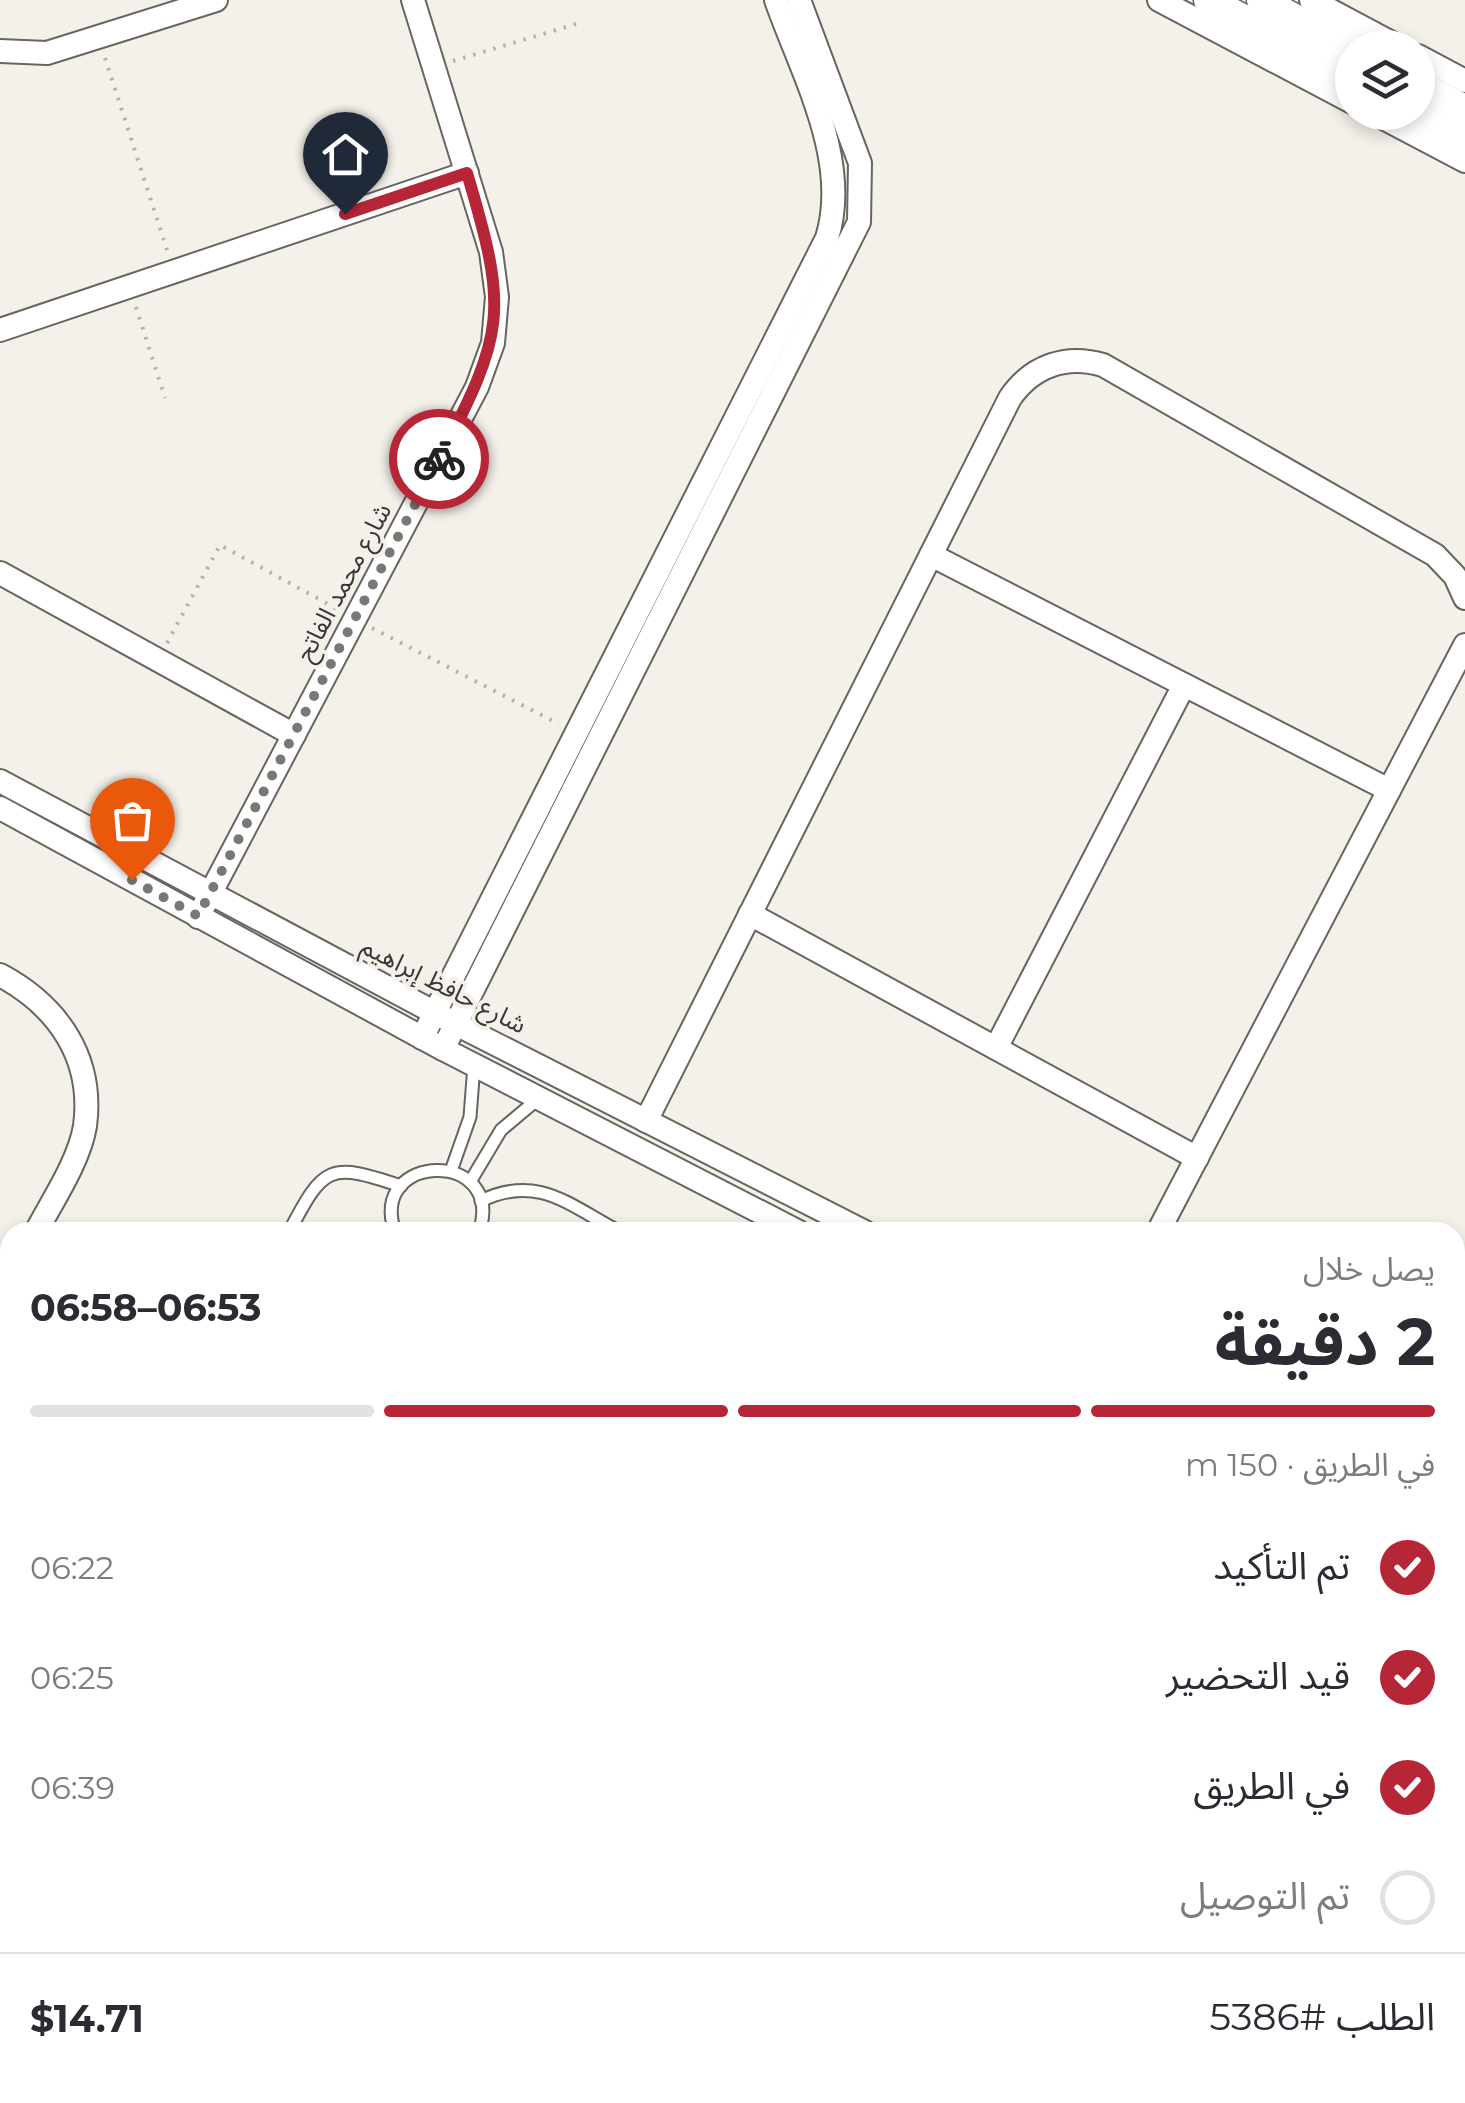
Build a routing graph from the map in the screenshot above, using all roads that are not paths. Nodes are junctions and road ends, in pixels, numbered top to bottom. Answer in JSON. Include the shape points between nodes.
{"nodes":[{"id":1,"x":216,"y":0,"type":"edge"},
{"id":2,"x":414,"y":0,"type":"edge"},
{"id":3,"x":1159,"y":0,"type":"edge"},
{"id":4,"x":1261,"y":0,"type":"edge"},
{"id":5,"x":1311,"y":0,"type":"edge"},
{"id":6,"x":789,"y":6,"type":"edge"},
{"id":7,"x":1201,"y":6,"type":"edge"},
{"id":8,"x":1367,"y":30,"type":"edge"},
{"id":9,"x":1335,"y":40,"type":"edge"},
{"id":10,"x":0,"y":51,"type":"edge"},
{"id":11,"x":1435,"y":65,"type":"edge"},
{"id":12,"x":1335,"y":68,"type":"edge"},
{"id":13,"x":1465,"y":81,"type":"edge"},
{"id":14,"x":1335,"y":91,"type":"edge"},
{"id":15,"x":1435,"y":93,"type":"edge"},
{"id":16,"x":1465,"y":109,"type":"edge"},
{"id":17,"x":1435,"y":119,"type":"edge"},
{"id":18,"x":1406,"y":130,"type":"edge"},
{"id":19,"x":1465,"y":135,"type":"edge"},
{"id":20,"x":1465,"y":161,"type":"edge"},
{"id":21,"x":467,"y":173,"type":"junction"},
{"id":22,"x":829,"y":260,"type":"junction"},
{"id":23,"x":0,"y":330,"type":"edge"},
{"id":24,"x":930,"y":555,"type":"junction"},
{"id":25,"x":0,"y":573,"type":"edge"},
{"id":26,"x":1465,"y":598,"type":"edge"},
{"id":27,"x":1465,"y":645,"type":"edge"},
{"id":28,"x":1184,"y":685,"type":"junction"},
{"id":29,"x":294,"y":735,"type":"junction"},
{"id":30,"x":0,"y":781,"type":"edge"},
{"id":31,"x":1388,"y":790,"type":"junction"},
{"id":32,"x":0,"y":808,"type":"edge"},
{"id":33,"x":210,"y":893,"type":"junction"},
{"id":34,"x":750,"y":914,"type":"junction"},
{"id":35,"x":198,"y":916,"type":"junction"},
{"id":36,"x":0,"y":976,"type":"edge"},
{"id":37,"x":446,"y":1018,"type":"junction"},
{"id":38,"x":433,"y":1043,"type":"junction"},
{"id":39,"x":996,"y":1048,"type":"junction"},
{"id":40,"x":474,"y":1065,"type":"junction"},
{"id":41,"x":538,"y":1098,"type":"junction"},
{"id":42,"x":646,"y":1121,"type":"junction"},
{"id":43,"x":1196,"y":1158,"type":"junction"},
{"id":44,"x":451,"y":1171,"type":"junction"},
{"id":45,"x":470,"y":1182,"type":"junction"},
{"id":46,"x":401,"y":1186,"type":"junction"},
{"id":47,"x":481,"y":1201,"type":"junction"},
{"id":48,"x":41,"y":1222,"type":"edge"},
{"id":49,"x":294,"y":1222,"type":"edge"},
{"id":50,"x":394,"y":1222,"type":"edge"},
{"id":51,"x":480,"y":1222,"type":"edge"},
{"id":52,"x":601,"y":1222,"type":"edge"},
{"id":53,"x":780,"y":1222,"type":"edge"},
{"id":54,"x":845,"y":1222,"type":"edge"},
{"id":55,"x":1163,"y":1222,"type":"edge"}],
"edges":[{"from":1,"to":10,"type":"street","via":[[47,54]]},
{"from":2,"to":21,"type":"street","name":"شارع محمد الفاتح"},
{"from":3,"to":7,"type":"street"},
{"from":4,"to":9,"type":"street"},
{"from":5,"to":8,"type":"street"},
{"from":6,"to":22,"type":"street","via":[[833,163]]},
{"from":7,"to":12,"type":"street"},
{"from":7,"to":14,"type":"street"},
{"from":11,"to":13,"type":"street"},
{"from":15,"to":16,"type":"street"},
{"from":17,"to":19,"type":"street"},
{"from":18,"to":20,"type":"street"},
{"from":21,"to":23,"type":"street"},
{"from":21,"to":29,"type":"street","name":"شارع محمد الفاتح","via":[[491,252],[497,297],[492,343],[477,387]]},
{"from":22,"to":37,"type":"street"},
{"from":22,"to":37,"type":"street","via":[[576,733]]},
{"from":24,"to":26,"type":"street","via":[[1018,387],[1051,364],[1077,360],[1104,366],[1435,555]]},
{"from":24,"to":28,"type":"street"},
{"from":24,"to":34,"type":"street"},
{"from":25,"to":29,"type":"street"},
{"from":27,"to":31,"type":"street"},
{"from":28,"to":31,"type":"street"},
{"from":28,"to":39,"type":"street"},
{"from":29,"to":33,"type":"street","name":"شارع محمد الفاتح"},
{"from":30,"to":33,"type":"street","name":"شارع حافظ إبراهيم"},
{"from":31,"to":43,"type":"street"},
{"from":32,"to":35,"type":"street"},
{"from":33,"to":35,"type":"street","name":"شارع محمد الفاتح"},
{"from":33,"to":37,"type":"street","name":"شارع حافظ إبراهيم"},
{"from":34,"to":39,"type":"street"},
{"from":34,"to":42,"type":"street"},
{"from":35,"to":38,"type":"street"},
{"from":36,"to":48,"type":"street","via":[[32,992],[67,1030],[85,1078],[84,1129]]},
{"from":37,"to":38,"type":"street"},
{"from":37,"to":42,"type":"street","name":"شارع حافظ إبراهيم"},
{"from":38,"to":40,"type":"street"},
{"from":39,"to":43,"type":"street"},
{"from":40,"to":41,"type":"street"},
{"from":40,"to":44,"type":"lane","via":[[470,1116]]},
{"from":41,"to":45,"type":"lane","via":[[501,1130]]},
{"from":41,"to":53,"type":"street"},
{"from":42,"to":54,"type":"street","name":"شارع حافظ إبراهيم"},
{"from":43,"to":55,"type":"street"},
{"from":44,"to":45,"type":"lane"},
{"from":44,"to":46,"type":"lane","via":[[429,1169]]},
{"from":45,"to":47,"type":"lane"},
{"from":46,"to":49,"type":"lane","via":[[355,1170],[332,1174],[310,1192]]},
{"from":46,"to":50,"type":"lane"},
{"from":47,"to":51,"type":"lane"},
{"from":47,"to":52,"type":"lane","via":[[508,1189],[539,1190]]}]}
